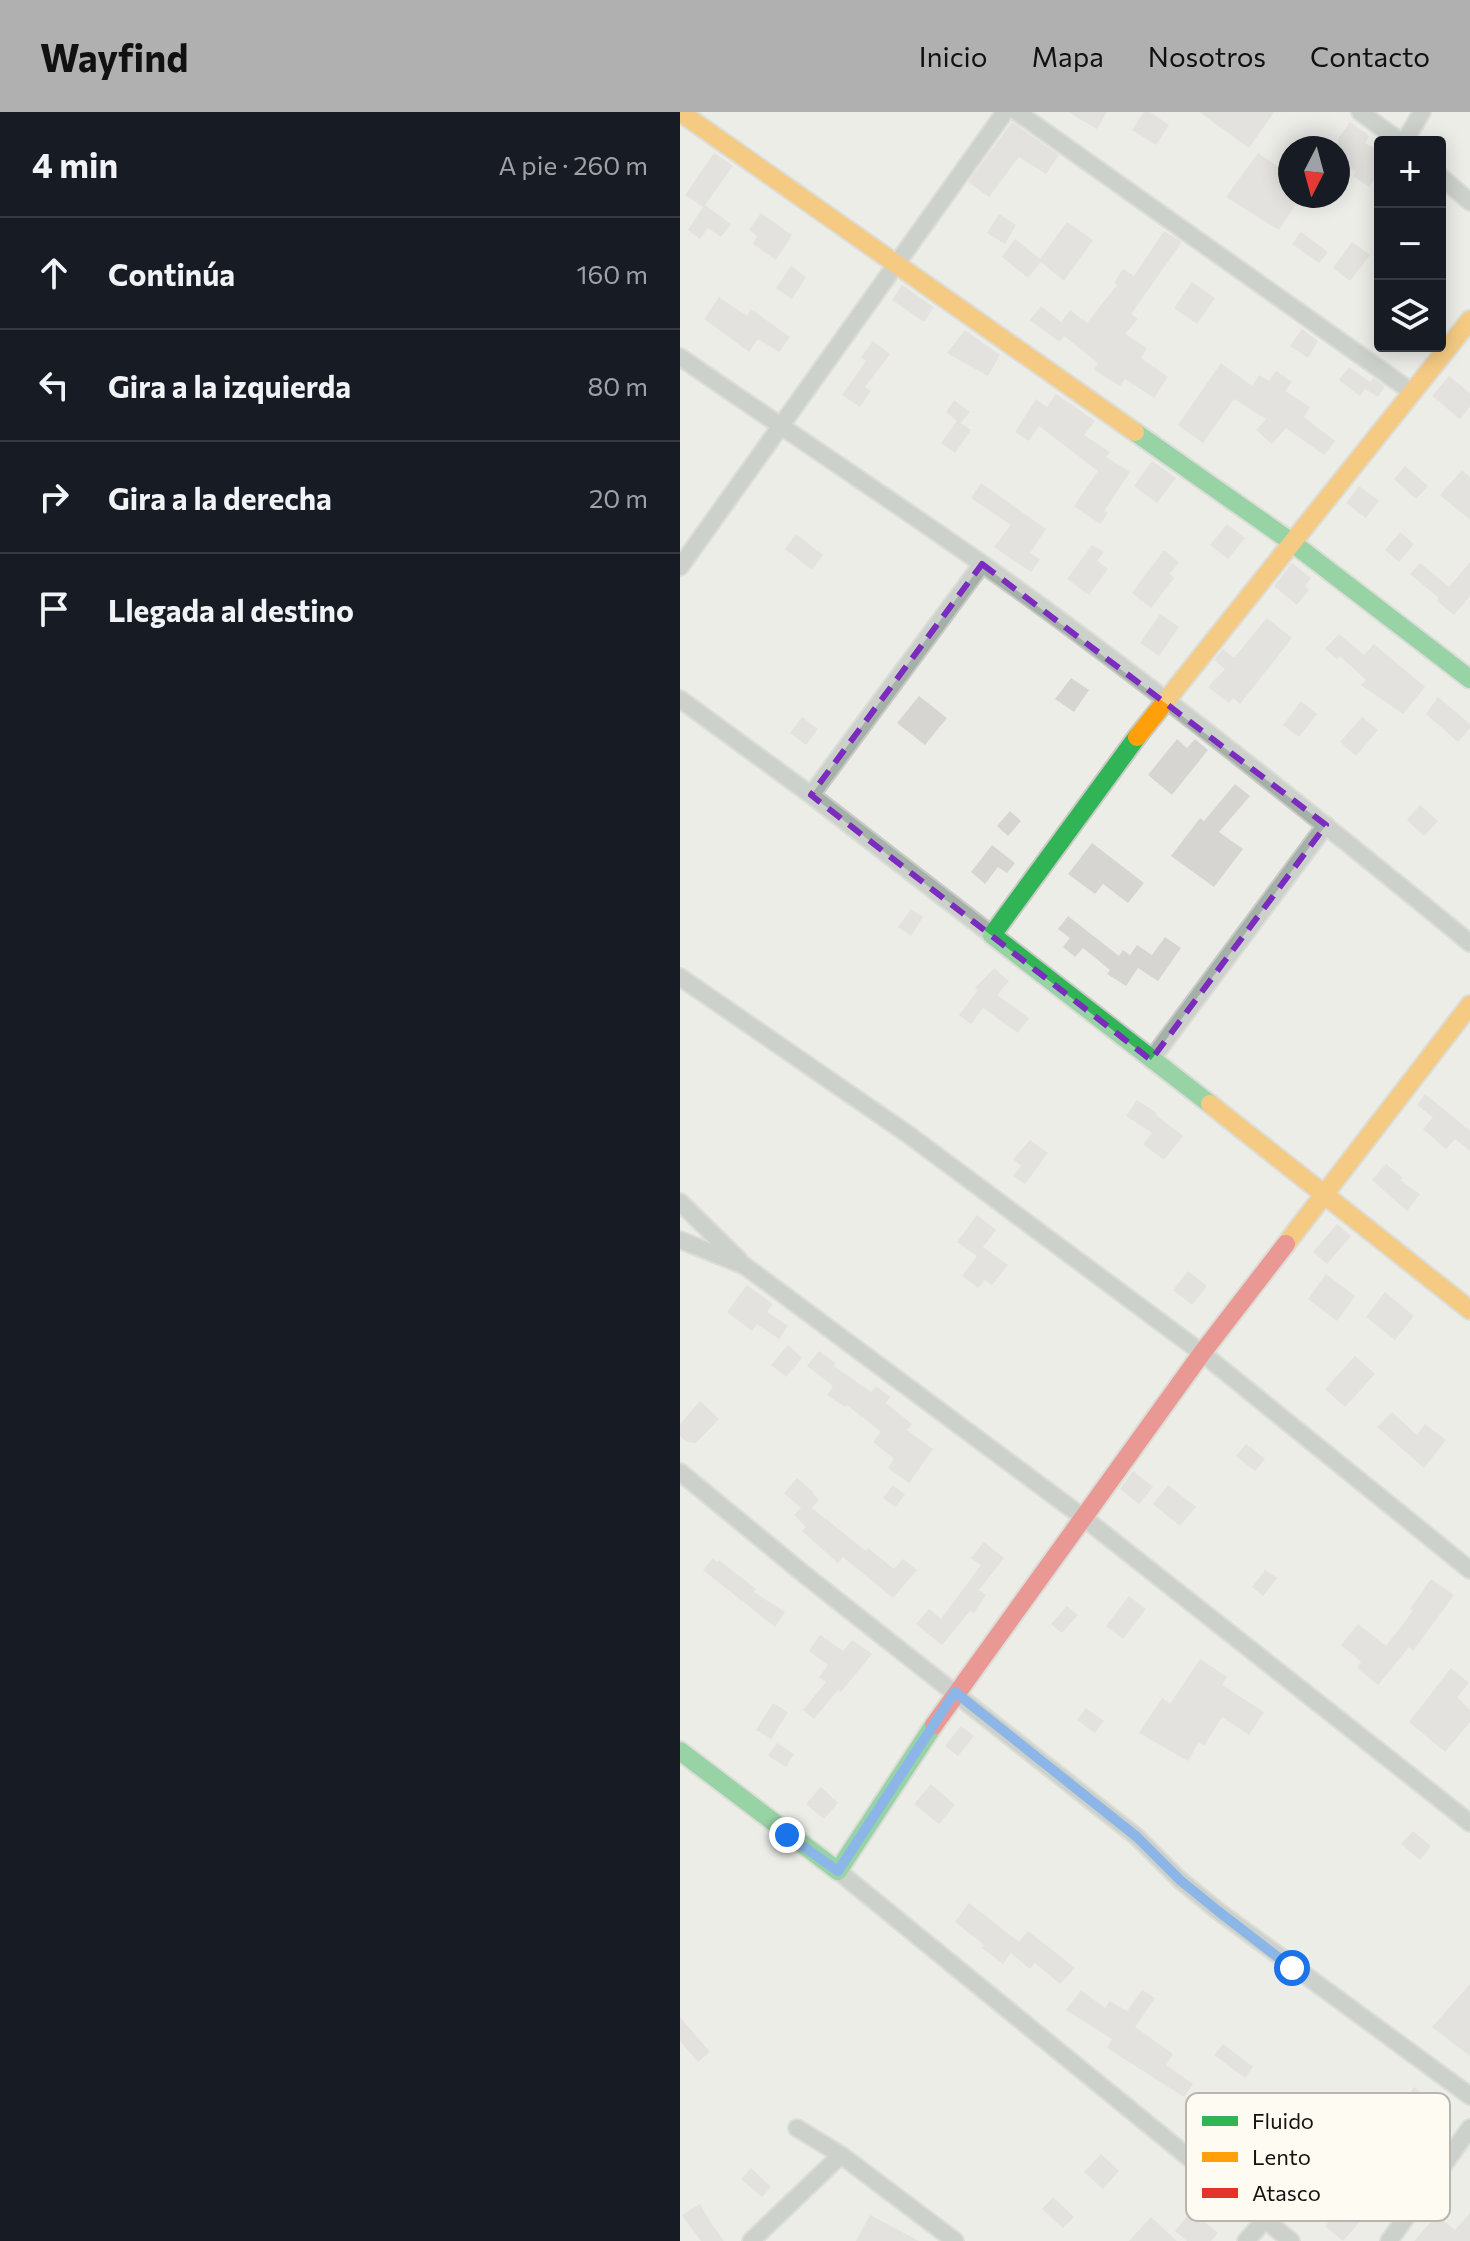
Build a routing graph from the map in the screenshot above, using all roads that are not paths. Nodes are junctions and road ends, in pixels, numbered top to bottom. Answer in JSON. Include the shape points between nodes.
{"nodes":[{"id":1,"x":680,"y":112,"type":"edge"},
{"id":2,"x":1005,"y":112,"type":"edge"},
{"id":3,"x":1017,"y":112,"type":"edge"},
{"id":4,"x":1360,"y":112,"type":"edge"},
{"id":5,"x":1422,"y":112,"type":"edge"},
{"id":6,"x":1394,"y":136,"type":"edge"},
{"id":7,"x":1406,"y":136,"type":"edge"},
{"id":8,"x":1446,"y":181,"type":"edge"},
{"id":9,"x":1470,"y":202,"type":"edge"},
{"id":10,"x":897,"y":266,"type":"junction"},
{"id":11,"x":1470,"y":320,"type":"edge"},
{"id":12,"x":680,"y":357,"type":"edge"},
{"id":13,"x":1412,"y":392,"type":"junction"},
{"id":14,"x":780,"y":425,"type":"junction"},
{"id":15,"x":1290,"y":541,"type":"junction"},
{"id":16,"x":982,"y":564,"type":"junction"},
{"id":17,"x":680,"y":567,"type":"edge"},
{"id":18,"x":1467,"y":670,"type":"edge"},
{"id":19,"x":680,"y":699,"type":"edge"},
{"id":20,"x":1165,"y":699,"type":"junction"},
{"id":21,"x":811,"y":795,"type":"junction"},
{"id":22,"x":1326,"y":825,"type":"junction"},
{"id":23,"x":992,"y":935,"type":"junction"},
{"id":24,"x":1470,"y":943,"type":"edge"},
{"id":25,"x":680,"y":977,"type":"edge"},
{"id":26,"x":1470,"y":1005,"type":"edge"},
{"id":27,"x":1151,"y":1060,"type":"junction"},
{"id":28,"x":1327,"y":1194,"type":"junction"},
{"id":29,"x":682,"y":1210,"type":"edge"},
{"id":30,"x":680,"y":1240,"type":"edge"},
{"id":31,"x":745,"y":1266,"type":"junction"},
{"id":32,"x":1470,"y":1310,"type":"edge"},
{"id":33,"x":1202,"y":1353,"type":"junction"},
{"id":34,"x":680,"y":1472,"type":"edge"},
{"id":35,"x":1084,"y":1518,"type":"junction"},
{"id":36,"x":1470,"y":1570,"type":"edge"},
{"id":37,"x":955,"y":1692,"type":"junction"},
{"id":38,"x":680,"y":1751,"type":"edge"},
{"id":39,"x":1470,"y":1823,"type":"edge"},
{"id":40,"x":838,"y":1871,"type":"junction"},
{"id":41,"x":1470,"y":2096,"type":"edge"},
{"id":42,"x":797,"y":2128,"type":"dead end"},
{"id":43,"x":1470,"y":2128,"type":"edge"},
{"id":44,"x":1186,"y":2154,"type":"edge"},
{"id":45,"x":841,"y":2155,"type":"junction"},
{"id":46,"x":1450,"y":2156,"type":"edge"},
{"id":47,"x":1264,"y":2221,"type":"edge"},
{"id":48,"x":1268,"y":2221,"type":"edge"},
{"id":49,"x":1403,"y":2221,"type":"edge"},
{"id":50,"x":751,"y":2241,"type":"edge"},
{"id":51,"x":955,"y":2241,"type":"edge"},
{"id":52,"x":1246,"y":2241,"type":"edge"},
{"id":53,"x":1291,"y":2241,"type":"edge"},
{"id":54,"x":1389,"y":2241,"type":"edge"}],
"edges":[{"from":1,"to":10,"type":"street"},
{"from":2,"to":10,"type":"street"},
{"from":3,"to":13,"type":"street"},
{"from":4,"to":6,"type":"street"},
{"from":5,"to":7,"type":"street"},
{"from":8,"to":9,"type":"street"},
{"from":10,"to":14,"type":"street"},
{"from":10,"to":15,"type":"street"},
{"from":11,"to":13,"type":"street"},
{"from":12,"to":14,"type":"street"},
{"from":13,"to":15,"type":"street"},
{"from":14,"to":16,"type":"street"},
{"from":14,"to":17,"type":"street"},
{"from":15,"to":18,"type":"street"},
{"from":15,"to":20,"type":"street"},
{"from":16,"to":20,"type":"street"},
{"from":16,"to":21,"type":"street"},
{"from":19,"to":21,"type":"street"},
{"from":20,"to":22,"type":"street"},
{"from":20,"to":23,"type":"street"},
{"from":21,"to":23,"type":"street"},
{"from":22,"to":24,"type":"street"},
{"from":22,"to":27,"type":"street"},
{"from":23,"to":27,"type":"street"},
{"from":25,"to":33,"type":"street","via":[[909,1135]]},
{"from":26,"to":28,"type":"street"},
{"from":27,"to":28,"type":"street"},
{"from":28,"to":32,"type":"street"},
{"from":28,"to":33,"type":"street"},
{"from":29,"to":31,"type":"street"},
{"from":30,"to":31,"type":"street"},
{"from":31,"to":35,"type":"street"},
{"from":33,"to":35,"type":"street"},
{"from":33,"to":36,"type":"street"},
{"from":34,"to":37,"type":"street"},
{"from":35,"to":37,"type":"street"},
{"from":35,"to":39,"type":"street"},
{"from":37,"to":40,"type":"street"},
{"from":37,"to":41,"type":"street","via":[[1137,1837],[1218,1911]]},
{"from":38,"to":40,"type":"street"},
{"from":40,"to":44,"type":"street"},
{"from":42,"to":45,"type":"street"},
{"from":43,"to":46,"type":"street"},
{"from":45,"to":50,"type":"street"},
{"from":45,"to":51,"type":"street"},
{"from":47,"to":52,"type":"street"},
{"from":48,"to":53,"type":"street"},
{"from":49,"to":54,"type":"street"}]}
